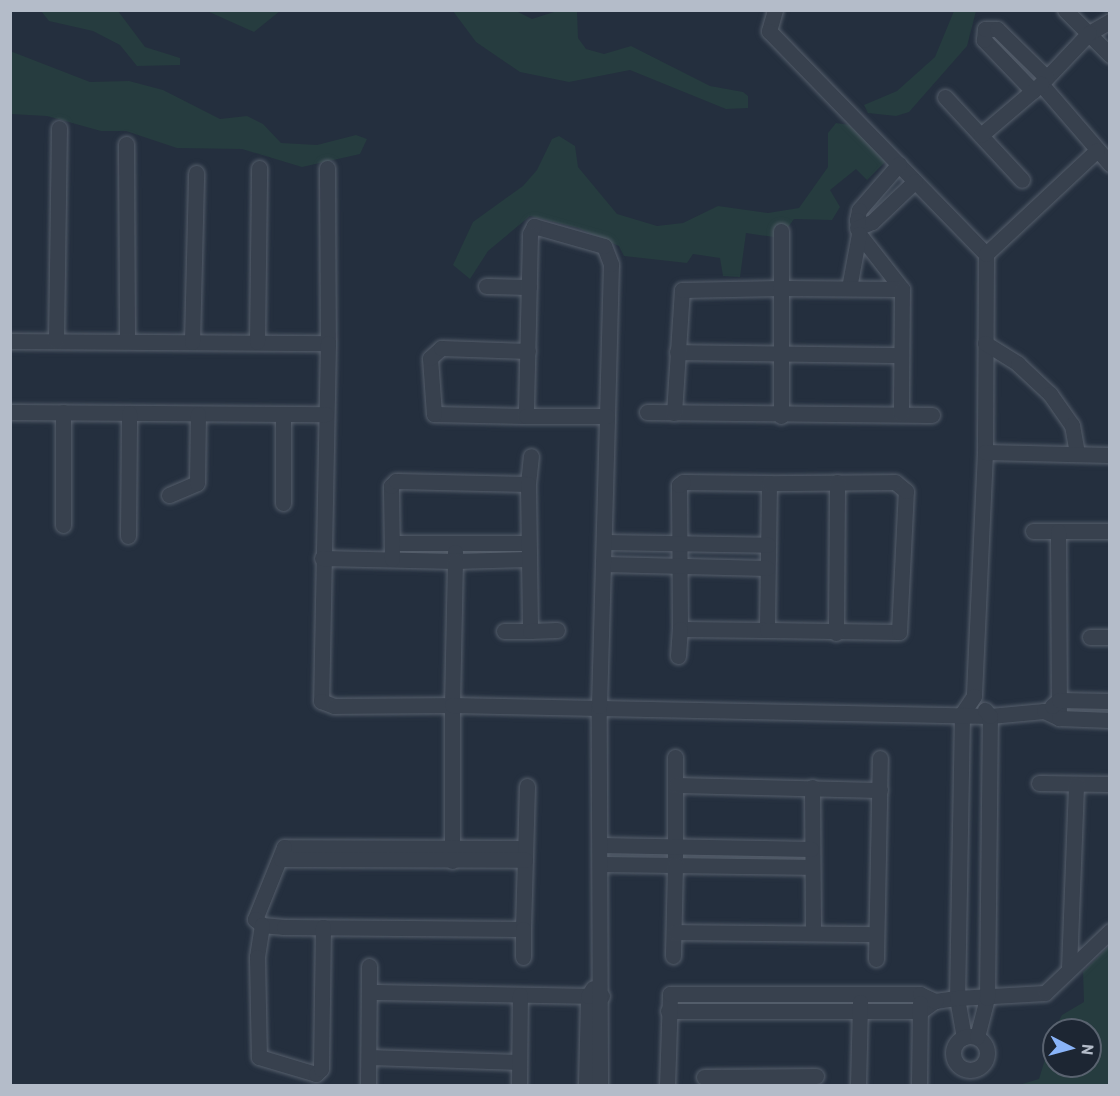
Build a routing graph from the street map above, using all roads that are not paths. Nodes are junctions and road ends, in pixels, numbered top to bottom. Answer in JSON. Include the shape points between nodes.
{"nodes":[{"id":1,"x":775,"y":10,"type":"edge"},
{"id":2,"x":1065,"y":10,"type":"edge"},
{"id":3,"x":1110,"y":21,"type":"edge"},
{"id":4,"x":1089,"y":33,"type":"junction"},
{"id":5,"x":1110,"y":55,"type":"edge"},
{"id":6,"x":1040,"y":84,"type":"junction"},
{"id":7,"x":945,"y":97,"type":"dead end"},
{"id":8,"x":59,"y":128,"type":"dead end"},
{"id":9,"x":981,"y":135,"type":"junction"},
{"id":10,"x":126,"y":144,"type":"dead end"},
{"id":11,"x":1096,"y":150,"type":"junction"},
{"id":12,"x":898,"y":164,"type":"junction"},
{"id":13,"x":1110,"y":164,"type":"edge"},
{"id":14,"x":259,"y":168,"type":"dead end"},
{"id":15,"x":327,"y":168,"type":"dead end"},
{"id":16,"x":196,"y":173,"type":"dead end"},
{"id":17,"x":1022,"y":180,"type":"dead end"},
{"id":18,"x":915,"y":181,"type":"junction"},
{"id":19,"x":781,"y":231,"type":"dead end"},
{"id":20,"x":858,"y":231,"type":"junction"},
{"id":21,"x":986,"y":254,"type":"junction"},
{"id":22,"x":486,"y":286,"type":"dead end"},
{"id":23,"x":528,"y":287,"type":"junction"},
{"id":24,"x":780,"y":288,"type":"junction"},
{"id":25,"x":849,"y":288,"type":"junction"},
{"id":26,"x":902,"y":289,"type":"junction"},
{"id":27,"x":10,"y":341,"type":"edge"},
{"id":28,"x":56,"y":341,"type":"junction"},
{"id":29,"x":127,"y":341,"type":"junction"},
{"id":30,"x":192,"y":342,"type":"junction"},
{"id":31,"x":257,"y":342,"type":"junction"},
{"id":32,"x":328,"y":343,"type":"junction"},
{"id":33,"x":986,"y":343,"type":"junction"},
{"id":34,"x":528,"y":351,"type":"junction"},
{"id":35,"x":677,"y":352,"type":"junction"},
{"id":36,"x":779,"y":352,"type":"junction"},
{"id":37,"x":900,"y":355,"type":"junction"},
{"id":38,"x":10,"y":412,"type":"edge"},
{"id":39,"x":63,"y":412,"type":"junction"},
{"id":40,"x":647,"y":412,"type":"dead end"},
{"id":41,"x":129,"y":413,"type":"junction"},
{"id":42,"x":674,"y":413,"type":"junction"},
{"id":43,"x":198,"y":414,"type":"junction"},
{"id":44,"x":283,"y":414,"type":"junction"},
{"id":45,"x":326,"y":414,"type":"junction"},
{"id":46,"x":901,"y":414,"type":"junction"},
{"id":47,"x":932,"y":415,"type":"dead end"},
{"id":48,"x":526,"y":416,"type":"junction"},
{"id":49,"x":608,"y":416,"type":"junction"},
{"id":50,"x":781,"y":416,"type":"junction"},
{"id":51,"x":985,"y":452,"type":"junction"},
{"id":52,"x":1077,"y":454,"type":"junction"},
{"id":53,"x":1110,"y":455,"type":"edge"},
{"id":54,"x":531,"y":456,"type":"dead end"},
{"id":55,"x":837,"y":482,"type":"junction"},
{"id":56,"x":769,"y":483,"type":"junction"},
{"id":57,"x":528,"y":484,"type":"junction"},
{"id":58,"x":169,"y":495,"type":"dead end"},
{"id":59,"x":283,"y":502,"type":"dead end"},
{"id":60,"x":63,"y":525,"type":"dead end"},
{"id":61,"x":1033,"y":531,"type":"dead end"},
{"id":62,"x":1058,"y":531,"type":"junction"},
{"id":63,"x":1110,"y":531,"type":"edge"},
{"id":64,"x":128,"y":536,"type":"dead end"},
{"id":65,"x":604,"y":542,"type":"junction"},
{"id":66,"x":392,"y":543,"type":"junction"},
{"id":67,"x":527,"y":543,"type":"junction"},
{"id":68,"x":455,"y":544,"type":"junction"},
{"id":69,"x":679,"y":544,"type":"junction"},
{"id":70,"x":768,"y":545,"type":"junction"},
{"id":71,"x":322,"y":558,"type":"junction"},
{"id":72,"x":392,"y":559,"type":"junction"},
{"id":73,"x":527,"y":559,"type":"junction"},
{"id":74,"x":455,"y":561,"type":"junction"},
{"id":75,"x":603,"y":564,"type":"junction"},
{"id":76,"x":679,"y":566,"type":"junction"},
{"id":77,"x":767,"y":568,"type":"junction"},
{"id":78,"x":557,"y":630,"type":"dead end"},
{"id":79,"x":680,"y":630,"type":"junction"},
{"id":80,"x":767,"y":630,"type":"junction"},
{"id":81,"x":504,"y":631,"type":"dead end"},
{"id":82,"x":530,"y":631,"type":"junction"},
{"id":83,"x":836,"y":633,"type":"junction"},
{"id":84,"x":1090,"y":638,"type":"dead end"},
{"id":85,"x":1110,"y":638,"type":"edge"},
{"id":86,"x":678,"y":656,"type":"dead end"},
{"id":87,"x":974,"y":696,"type":"junction"},
{"id":88,"x":1059,"y":700,"type":"junction"},
{"id":89,"x":1110,"y":701,"type":"edge"},
{"id":90,"x":452,"y":705,"type":"junction"},
{"id":91,"x":599,"y":706,"type":"junction"},
{"id":92,"x":1044,"y":711,"type":"junction"},
{"id":93,"x":962,"y":714,"type":"junction"},
{"id":94,"x":990,"y":716,"type":"junction"},
{"id":95,"x":1059,"y":718,"type":"junction"},
{"id":96,"x":1110,"y":720,"type":"edge"},
{"id":97,"x":675,"y":757,"type":"dead end"},
{"id":98,"x":880,"y":758,"type":"dead end"},
{"id":99,"x":1039,"y":783,"type":"dead end"},
{"id":100,"x":1076,"y":784,"type":"junction"},
{"id":101,"x":1110,"y":784,"type":"edge"},
{"id":102,"x":676,"y":785,"type":"junction"},
{"id":103,"x":527,"y":786,"type":"dead end"},
{"id":104,"x":812,"y":787,"type":"junction"},
{"id":105,"x":880,"y":790,"type":"junction"},
{"id":106,"x":600,"y":845,"type":"junction"},
{"id":107,"x":676,"y":847,"type":"junction"},
{"id":108,"x":811,"y":849,"type":"junction"},
{"id":109,"x":524,"y":854,"type":"junction"},
{"id":110,"x":452,"y":855,"type":"junction"},
{"id":111,"x":600,"y":864,"type":"junction"},
{"id":112,"x":675,"y":865,"type":"junction"},
{"id":113,"x":812,"y":867,"type":"junction"},
{"id":114,"x":262,"y":925,"type":"junction"},
{"id":115,"x":323,"y":927,"type":"junction"},
{"id":116,"x":524,"y":929,"type":"junction"},
{"id":117,"x":1110,"y":931,"type":"edge"},
{"id":118,"x":675,"y":932,"type":"junction"},
{"id":119,"x":813,"y":933,"type":"junction"},
{"id":120,"x":876,"y":934,"type":"junction"},
{"id":121,"x":673,"y":956,"type":"dead end"},
{"id":122,"x":523,"y":957,"type":"dead end"},
{"id":123,"x":876,"y":959,"type":"dead end"},
{"id":124,"x":369,"y":966,"type":"dead end"},
{"id":125,"x":1069,"y":968,"type":"junction"},
{"id":126,"x":369,"y":992,"type":"junction"},
{"id":127,"x":595,"y":992,"type":"junction"},
{"id":128,"x":520,"y":994,"type":"junction"},
{"id":129,"x":920,"y":994,"type":"junction"},
{"id":130,"x":957,"y":998,"type":"junction"},
{"id":131,"x":987,"y":998,"type":"junction"},
{"id":132,"x":935,"y":1001,"type":"junction"},
{"id":133,"x":860,"y":1003,"type":"junction"},
{"id":134,"x":921,"y":1011,"type":"junction"},
{"id":135,"x":970,"y":1037,"type":"junction"},
{"id":136,"x":369,"y":1057,"type":"junction"},
{"id":137,"x":519,"y":1062,"type":"junction"},
{"id":138,"x":816,"y":1076,"type":"dead end"},
{"id":139,"x":704,"y":1077,"type":"dead end"},
{"id":140,"x":970,"y":1078,"type":"edge"},
{"id":141,"x":730,"y":1082,"type":"edge"},
{"id":142,"x":791,"y":1082,"type":"edge"},
{"id":143,"x":368,"y":1086,"type":"edge"},
{"id":144,"x":519,"y":1086,"type":"edge"},
{"id":145,"x":586,"y":1086,"type":"edge"},
{"id":146,"x":600,"y":1086,"type":"edge"},
{"id":147,"x":667,"y":1086,"type":"edge"},
{"id":148,"x":858,"y":1086,"type":"edge"},
{"id":149,"x":919,"y":1086,"type":"edge"}],
"edges":[{"from":1,"to":12,"type":"street","via":[[769,31]]},
{"from":2,"to":4,"type":"street"},
{"from":3,"to":4,"type":"street"},
{"from":4,"to":5,"type":"street"},
{"from":4,"to":6,"type":"street"},
{"from":6,"to":9,"type":"street"},
{"from":6,"to":11,"type":"street"},
{"from":7,"to":9,"type":"street"},
{"from":8,"to":28,"type":"street"},
{"from":9,"to":17,"type":"street"},
{"from":10,"to":29,"type":"street"},
{"from":11,"to":13,"type":"street"},
{"from":11,"to":21,"type":"street"},
{"from":12,"to":18,"type":"street"},
{"from":12,"to":20,"type":"street","via":[[859,210]]},
{"from":14,"to":31,"type":"street"},
{"from":15,"to":32,"type":"street"},
{"from":16,"to":30,"type":"street"},
{"from":18,"to":20,"type":"street"},
{"from":18,"to":21,"type":"street"},
{"from":19,"to":24,"type":"street"},
{"from":20,"to":25,"type":"street"},
{"from":20,"to":26,"type":"street"},
{"from":21,"to":33,"type":"street"},
{"from":22,"to":23,"type":"street"},
{"from":23,"to":34,"type":"street"},
{"from":23,"to":49,"type":"street","via":[[534,226],[608,248]]},
{"from":24,"to":25,"type":"street"},
{"from":24,"to":35,"type":"street","via":[[684,289]]},
{"from":24,"to":36,"type":"street"},
{"from":25,"to":26,"type":"street"},
{"from":26,"to":37,"type":"street"},
{"from":27,"to":28,"type":"street"},
{"from":28,"to":29,"type":"street"},
{"from":29,"to":30,"type":"street"},
{"from":30,"to":31,"type":"street"},
{"from":31,"to":32,"type":"street"},
{"from":32,"to":45,"type":"street"},
{"from":33,"to":51,"type":"street"},
{"from":33,"to":52,"type":"street","via":[[1018,364],[1050,394],[1072,425]]},
{"from":34,"to":48,"type":"street"},
{"from":34,"to":48,"type":"street","via":[[441,348],[430,358],[434,414]]},
{"from":35,"to":36,"type":"street"},
{"from":35,"to":42,"type":"street"},
{"from":36,"to":37,"type":"street"},
{"from":36,"to":50,"type":"street"},
{"from":37,"to":46,"type":"street"},
{"from":38,"to":39,"type":"street"},
{"from":39,"to":41,"type":"street"},
{"from":39,"to":60,"type":"street"},
{"from":40,"to":42,"type":"street"},
{"from":41,"to":43,"type":"street"},
{"from":41,"to":64,"type":"street"},
{"from":42,"to":50,"type":"street"},
{"from":43,"to":44,"type":"street"},
{"from":43,"to":58,"type":"street","via":[[197,483]]},
{"from":44,"to":45,"type":"street"},
{"from":44,"to":59,"type":"street"},
{"from":45,"to":71,"type":"street"},
{"from":46,"to":47,"type":"street"},
{"from":46,"to":50,"type":"street"},
{"from":48,"to":49,"type":"street"},
{"from":49,"to":65,"type":"street"},
{"from":51,"to":52,"type":"street"},
{"from":51,"to":87,"type":"street"},
{"from":52,"to":53,"type":"street"},
{"from":54,"to":57,"type":"street"},
{"from":55,"to":56,"type":"street"},
{"from":55,"to":83,"type":"street"},
{"from":55,"to":83,"type":"street","via":[[895,482],[906,491],[899,632]]},
{"from":56,"to":69,"type":"street","via":[[683,482],[679,485]]},
{"from":56,"to":70,"type":"street"},
{"from":57,"to":66,"type":"street","via":[[396,481],[391,486]]},
{"from":57,"to":67,"type":"street"},
{"from":61,"to":62,"type":"street"},
{"from":62,"to":63,"type":"street"},
{"from":62,"to":88,"type":"street"},
{"from":65,"to":69,"type":"street"},
{"from":65,"to":75,"type":"street"},
{"from":66,"to":68,"type":"street"},
{"from":66,"to":72,"type":"street"},
{"from":67,"to":68,"type":"street"},
{"from":67,"to":73,"type":"street"},
{"from":68,"to":74,"type":"street"},
{"from":69,"to":70,"type":"street"},
{"from":69,"to":76,"type":"street"},
{"from":70,"to":77,"type":"street"},
{"from":71,"to":72,"type":"street"},
{"from":71,"to":90,"type":"street","via":[[321,701],[334,706]]},
{"from":72,"to":74,"type":"street"},
{"from":73,"to":74,"type":"street"},
{"from":73,"to":82,"type":"street"},
{"from":74,"to":90,"type":"street"},
{"from":75,"to":76,"type":"street"},
{"from":75,"to":91,"type":"street"},
{"from":76,"to":77,"type":"street"},
{"from":76,"to":79,"type":"street"},
{"from":77,"to":80,"type":"street"},
{"from":78,"to":82,"type":"street"},
{"from":79,"to":80,"type":"street"},
{"from":79,"to":86,"type":"street"},
{"from":80,"to":83,"type":"street"},
{"from":81,"to":82,"type":"street"},
{"from":84,"to":85,"type":"street"},
{"from":87,"to":93,"type":"street"},
{"from":87,"to":94,"type":"street"},
{"from":88,"to":89,"type":"street"},
{"from":88,"to":92,"type":"street"},
{"from":88,"to":95,"type":"street"},
{"from":90,"to":91,"type":"street"},
{"from":90,"to":110,"type":"street"},
{"from":91,"to":93,"type":"street"},
{"from":91,"to":106,"type":"street"},
{"from":92,"to":94,"type":"street"},
{"from":92,"to":95,"type":"street"},
{"from":93,"to":94,"type":"street"},
{"from":93,"to":130,"type":"street"},
{"from":94,"to":131,"type":"street"},
{"from":95,"to":96,"type":"street"},
{"from":97,"to":102,"type":"street"},
{"from":98,"to":105,"type":"street"},
{"from":99,"to":100,"type":"street"},
{"from":100,"to":101,"type":"street"},
{"from":100,"to":125,"type":"street"},
{"from":102,"to":104,"type":"street"},
{"from":102,"to":107,"type":"street"},
{"from":103,"to":109,"type":"street"},
{"from":104,"to":105,"type":"street"},
{"from":104,"to":108,"type":"street"},
{"from":105,"to":120,"type":"street"},
{"from":106,"to":107,"type":"street"},
{"from":106,"to":111,"type":"street"},
{"from":107,"to":108,"type":"street"},
{"from":107,"to":112,"type":"street"},
{"from":108,"to":113,"type":"street"},
{"from":109,"to":110,"type":"street"},
{"from":109,"to":116,"type":"street"},
{"from":110,"to":114,"type":"street","via":[[284,847],[256,916]]},
{"from":111,"to":112,"type":"street"},
{"from":111,"to":127,"type":"street"},
{"from":112,"to":113,"type":"street"},
{"from":112,"to":118,"type":"street"},
{"from":113,"to":119,"type":"street"},
{"from":114,"to":115,"type":"street"},
{"from":114,"to":115,"type":"street","via":[[257,957],[259,1057],[316,1074],[321,1069]]},
{"from":115,"to":116,"type":"street"},
{"from":116,"to":122,"type":"street"},
{"from":117,"to":125,"type":"street"},
{"from":118,"to":119,"type":"street"},
{"from":118,"to":121,"type":"street"},
{"from":119,"to":120,"type":"street"},
{"from":120,"to":123,"type":"street"},
{"from":124,"to":126,"type":"street"},
{"from":125,"to":131,"type":"street","via":[[1045,993]]},
{"from":126,"to":128,"type":"street"},
{"from":126,"to":136,"type":"street"},
{"from":127,"to":128,"type":"street"},
{"from":127,"to":145,"type":"street"},
{"from":127,"to":146,"type":"street"},
{"from":128,"to":137,"type":"street"},
{"from":129,"to":132,"type":"street"},
{"from":129,"to":133,"type":"street"},
{"from":129,"to":134,"type":"street"},
{"from":130,"to":131,"type":"street"},
{"from":130,"to":132,"type":"street"},
{"from":130,"to":135,"type":"street"},
{"from":131,"to":135,"type":"street"},
{"from":132,"to":134,"type":"street"},
{"from":133,"to":134,"type":"street"},
{"from":133,"to":147,"type":"street","via":[[670,994]]},
{"from":133,"to":148,"type":"street"},
{"from":134,"to":149,"type":"street"},
{"from":135,"to":140,"type":"street","via":[[987,1056]]},
{"from":135,"to":140,"type":"street","via":[[953,1053]]},
{"from":136,"to":137,"type":"street"},
{"from":136,"to":143,"type":"street"},
{"from":137,"to":144,"type":"street"},
{"from":138,"to":142,"type":"street"},
{"from":139,"to":141,"type":"street"},
{"from":141,"to":142,"type":"street"}]}
